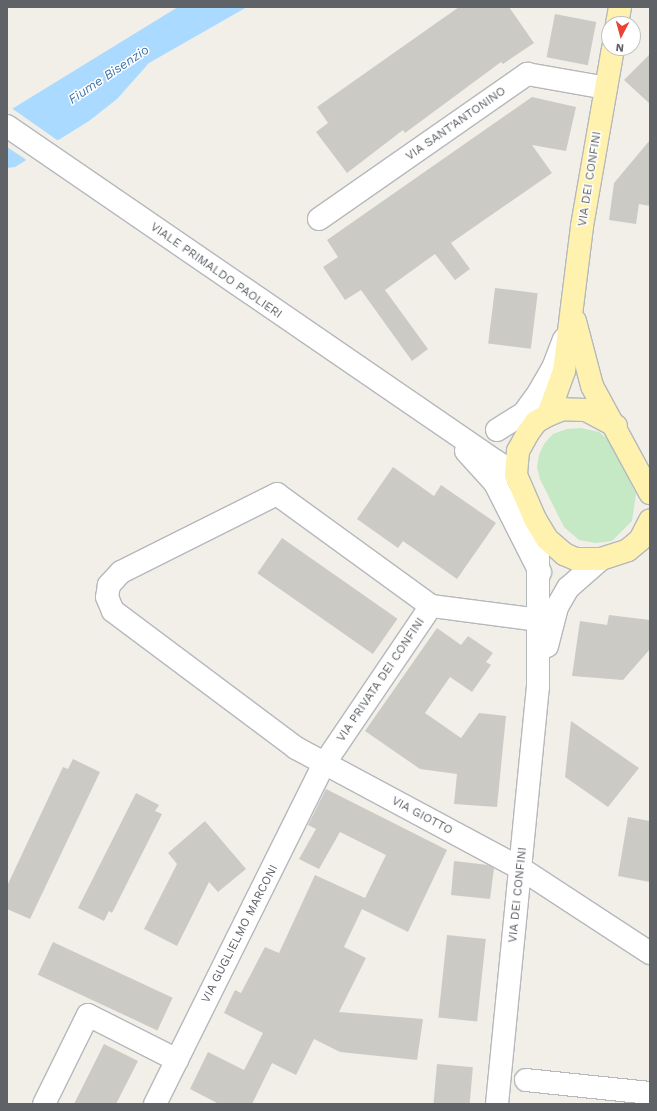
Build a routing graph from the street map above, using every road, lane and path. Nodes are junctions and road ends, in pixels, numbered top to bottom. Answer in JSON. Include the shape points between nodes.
{"nodes":[{"id":1,"x":612,"y":56,"type":"edge"},
{"id":2,"x":606,"y":88,"type":"junction"},
{"id":3,"x":7,"y":126,"type":"edge"},
{"id":4,"x":319,"y":219,"type":"dead end"},
{"id":5,"x":570,"y":319,"type":"junction"},
{"id":6,"x":426,"y":415,"type":"junction"},
{"id":7,"x":542,"y":418,"type":"junction"},
{"id":8,"x":616,"y":426,"type":"junction"},
{"id":9,"x":497,"y":430,"type":"junction"},
{"id":10,"x":516,"y":475,"type":"junction"},
{"id":11,"x":649,"y":488,"type":"edge"},
{"id":12,"x":535,"y":519,"type":"junction"},
{"id":13,"x":650,"y":520,"type":"edge"},
{"id":14,"x":650,"y":546,"type":"edge"},
{"id":15,"x":628,"y":550,"type":"junction"},
{"id":16,"x":600,"y":559,"type":"junction"},
{"id":17,"x":540,"y":572,"type":"junction"},
{"id":18,"x":431,"y":606,"type":"junction"},
{"id":19,"x":539,"y":620,"type":"junction"},
{"id":20,"x":538,"y":687,"type":"junction"},
{"id":21,"x":324,"y":764,"type":"junction"},
{"id":22,"x":520,"y":868,"type":"junction"},
{"id":23,"x":650,"y":953,"type":"edge"},
{"id":24,"x":176,"y":1060,"type":"junction"},
{"id":25,"x":526,"y":1080,"type":"dead end"},
{"id":26,"x":650,"y":1093,"type":"edge"},
{"id":27,"x":44,"y":1104,"type":"edge"},
{"id":28,"x":155,"y":1104,"type":"edge"},
{"id":29,"x":498,"y":1104,"type":"edge"}],
"edges":[{"from":1,"to":2,"type":"main road","name":"VIA DEI CONFINI"},
{"from":2,"to":4,"type":"street","name":"VIA SANT'ANTONINO","via":[[527,74]]},
{"from":2,"to":5,"type":"main road","name":"VIA DEI CONFINI","via":[[582,226]]},
{"from":3,"to":6,"type":"street","name":"VIALE PRIMALDO PAOLIERI"},
{"from":5,"to":7,"type":"main road","name":"VIA DEI CONFINI","via":[[564,370]]},
{"from":5,"to":8,"type":"main road","name":"VIA DEI CONFINI","via":[[587,373]]},
{"from":5,"to":9,"type":"street","via":[[553,368],[540,392],[524,413]]},
{"from":6,"to":9,"type":"street","name":"VIALE PRIMALDO PAOLIERI","via":[[467,428]]},
{"from":6,"to":10,"type":"street","name":"VIALE PRIMALDO PAOLIERI"},
{"from":6,"to":17,"type":"street","via":[[465,450],[495,483]]},
{"from":7,"to":8,"type":"main road","via":[[563,409],[586,410]]},
{"from":7,"to":9,"type":"street","name":"VIALE PRIMALDO PAOLIERI"},
{"from":7,"to":10,"type":"main road","name":"VIA DEI CONFINI","via":[[518,451]]},
{"from":8,"to":11,"type":"main road","name":"VIA DEI CONFINI"},
{"from":10,"to":12,"type":"main road","name":"VIA DEI CONFINI"},
{"from":12,"to":16,"type":"main road","name":"VIA DEI CONFINI","via":[[547,539],[564,554],[587,560]]},
{"from":12,"to":17,"type":"street","name":"VIA DEI CONFINI"},
{"from":13,"to":15,"type":"main road","name":"VIA DEI CONFINI","via":[[640,540]]},
{"from":14,"to":15,"type":"main road"},
{"from":15,"to":16,"type":"main road","name":"VIA DEI CONFINI"},
{"from":16,"to":20,"type":"street","name":"VIA DEI CONFINI","via":[[568,588],[557,607]]},
{"from":17,"to":19,"type":"street","name":"VIA DEI CONFINI"},
{"from":18,"to":19,"type":"street","name":"VIA PRIVATA DEI CONFINI"},
{"from":18,"to":21,"type":"street","name":"VIA PRIVATA DEI CONFINI"},
{"from":18,"to":21,"type":"street","name":"VIA GIOTTO","via":[[277,494],[121,572],[109,585],[107,598],[113,611],[296,748]]},
{"from":19,"to":20,"type":"street","name":"VIA DEI CONFINI"},
{"from":20,"to":22,"type":"street","name":"VIA DEI CONFINI"},
{"from":21,"to":22,"type":"street","name":"VIA GIOTTO"},
{"from":21,"to":24,"type":"street","name":"VIA GUGLIELMO MARCONI"},
{"from":22,"to":23,"type":"street","name":"VIA GIOTTO"},
{"from":22,"to":29,"type":"street","name":"VIA DEI CONFINI"},
{"from":24,"to":27,"type":"street","via":[[88,1015]]},
{"from":24,"to":28,"type":"street","name":"VIA GUGLIELMO MARCONI"},
{"from":25,"to":26,"type":"street"}]}
